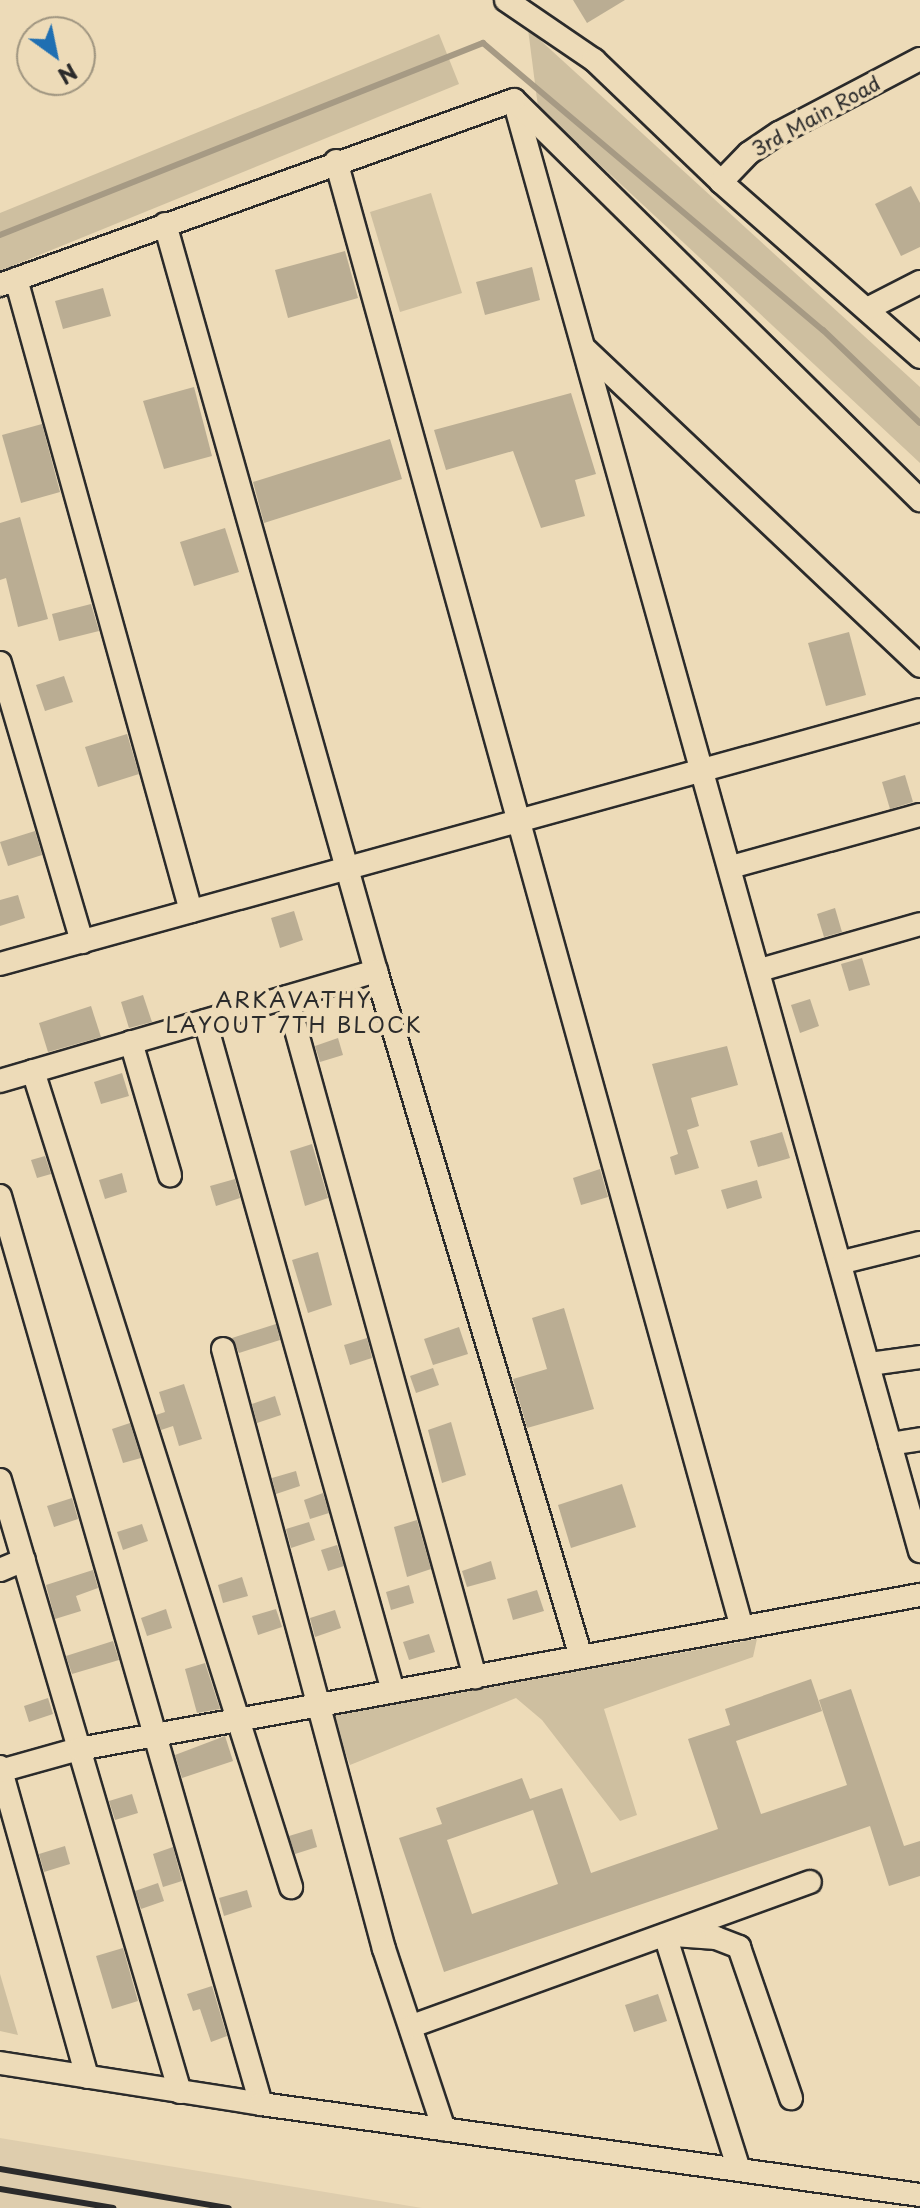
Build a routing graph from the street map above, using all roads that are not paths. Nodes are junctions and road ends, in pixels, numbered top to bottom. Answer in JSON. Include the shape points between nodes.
{"nodes":[{"id":1,"x":506,"y":0,"type":"edge"},
{"id":2,"x":920,"y":59,"type":"edge"},
{"id":3,"x":514,"y":100,"type":"junction"},
{"id":4,"x":336,"y":161,"type":"junction"},
{"id":5,"x":721,"y":182,"type":"junction"},
{"id":6,"x":165,"y":224,"type":"junction"},
{"id":7,"x":8,"y":282,"type":"edge"},
{"id":8,"x":920,"y":282,"type":"edge"},
{"id":9,"x":869,"y":308,"type":"junction"},
{"id":10,"x":584,"y":348,"type":"junction"},
{"id":11,"x":920,"y":357,"type":"edge"},
{"id":12,"x":920,"y":500,"type":"edge"},
{"id":13,"x":0,"y":663,"type":"edge"},
{"id":14,"x":920,"y":666,"type":"edge"},
{"id":15,"x":920,"y":710,"type":"edge"},
{"id":16,"x":703,"y":770,"type":"junction"},
{"id":17,"x":920,"y":815,"type":"edge"},
{"id":18,"x":518,"y":821,"type":"junction"},
{"id":19,"x":731,"y":867,"type":"junction"},
{"id":20,"x":347,"y":868,"type":"junction"},
{"id":21,"x":191,"y":911,"type":"junction"},
{"id":22,"x":920,"y":924,"type":"edge"},
{"id":23,"x":82,"y":942,"type":"junction"},
{"id":24,"x":0,"y":964,"type":"edge"},
{"id":25,"x":760,"y":970,"type":"junction"},
{"id":26,"x":376,"y":971,"type":"junction"},
{"id":27,"x":287,"y":997,"type":"junction"},
{"id":28,"x":205,"y":1021,"type":"junction"},
{"id":29,"x":131,"y":1042,"type":"junction"},
{"id":30,"x":33,"y":1071,"type":"junction"},
{"id":31,"x":0,"y":1081,"type":"edge"},
{"id":32,"x":170,"y":1175,"type":"dead end"},
{"id":33,"x":0,"y":1196,"type":"edge"},
{"id":34,"x":920,"y":1243,"type":"edge"},
{"id":35,"x":843,"y":1262,"type":"junction"},
{"id":36,"x":223,"y":1349,"type":"dead end"},
{"id":37,"x":920,"y":1357,"type":"edge"},
{"id":38,"x":870,"y":1364,"type":"junction"},
{"id":39,"x":920,"y":1439,"type":"edge"},
{"id":40,"x":890,"y":1444,"type":"junction"},
{"id":41,"x":0,"y":1480,"type":"edge"},
{"id":42,"x":916,"y":1520,"type":"edge"},
{"id":43,"x":920,"y":1551,"type":"edge"},
{"id":44,"x":24,"y":1560,"type":"junction"},
{"id":45,"x":0,"y":1570,"type":"edge"},
{"id":46,"x":920,"y":1595,"type":"edge"},
{"id":47,"x":742,"y":1628,"type":"junction"},
{"id":48,"x":581,"y":1657,"type":"junction"},
{"id":49,"x":475,"y":1677,"type":"junction"},
{"id":50,"x":393,"y":1691,"type":"junction"},
{"id":51,"x":320,"y":1705,"type":"junction"},
{"id":52,"x":240,"y":1720,"type":"junction"},
{"id":53,"x":155,"y":1736,"type":"junction"},
{"id":54,"x":79,"y":1749,"type":"junction"},
{"id":55,"x":0,"y":1769,"type":"edge"},
{"id":56,"x":810,"y":1882,"type":"dead end"},
{"id":57,"x":291,"y":1887,"type":"dead end"},
{"id":58,"x":665,"y":1935,"type":"junction"},
{"id":59,"x":412,"y":2026,"type":"junction"},
{"id":60,"x":0,"y":2063,"type":"edge"},
{"id":61,"x":87,"y":2077,"type":"junction"},
{"id":62,"x":180,"y":2092,"type":"junction"},
{"id":63,"x":791,"y":2098,"type":"dead end"},
{"id":64,"x":261,"y":2104,"type":"junction"},
{"id":65,"x":444,"y":2129,"type":"junction"},
{"id":66,"x":739,"y":2170,"type":"junction"},
{"id":67,"x":920,"y":2195,"type":"edge"}],
"edges":[{"from":1,"to":5,"type":"street","via":[[594,60]]},
{"from":2,"to":5,"type":"street","name":"3rd Main Road","via":[[779,133],[749,153]]},
{"from":3,"to":4,"type":"street"},
{"from":3,"to":10,"type":"street"},
{"from":3,"to":12,"type":"street"},
{"from":4,"to":6,"type":"street"},
{"from":4,"to":18,"type":"street"},
{"from":5,"to":9,"type":"street"},
{"from":6,"to":7,"type":"street"},
{"from":6,"to":20,"type":"street"},
{"from":7,"to":21,"type":"street"},
{"from":8,"to":9,"type":"street"},
{"from":9,"to":11,"type":"street"},
{"from":10,"to":14,"type":"street"},
{"from":10,"to":16,"type":"street"},
{"from":13,"to":23,"type":"street"},
{"from":15,"to":16,"type":"street"},
{"from":16,"to":18,"type":"street"},
{"from":16,"to":19,"type":"street"},
{"from":17,"to":19,"type":"street"},
{"from":18,"to":20,"type":"street"},
{"from":18,"to":47,"type":"street"},
{"from":19,"to":25,"type":"street"},
{"from":20,"to":21,"type":"street"},
{"from":20,"to":26,"type":"street"},
{"from":21,"to":23,"type":"street"},
{"from":22,"to":25,"type":"street"},
{"from":23,"to":24,"type":"street"},
{"from":25,"to":35,"type":"street"},
{"from":26,"to":27,"type":"street"},
{"from":26,"to":48,"type":"street"},
{"from":27,"to":28,"type":"street"},
{"from":27,"to":49,"type":"street"},
{"from":28,"to":29,"type":"street"},
{"from":28,"to":50,"type":"street"},
{"from":29,"to":30,"type":"street"},
{"from":29,"to":32,"type":"street"},
{"from":30,"to":31,"type":"street"},
{"from":30,"to":52,"type":"street"},
{"from":33,"to":53,"type":"street"},
{"from":34,"to":35,"type":"street"},
{"from":35,"to":38,"type":"street"},
{"from":36,"to":51,"type":"street"},
{"from":37,"to":38,"type":"street"},
{"from":38,"to":40,"type":"street"},
{"from":39,"to":40,"type":"street"},
{"from":40,"to":42,"type":"street"},
{"from":41,"to":44,"type":"street"},
{"from":42,"to":43,"type":"street"},
{"from":44,"to":45,"type":"street"},
{"from":44,"to":54,"type":"street"},
{"from":46,"to":47,"type":"street"},
{"from":47,"to":48,"type":"street"},
{"from":48,"to":49,"type":"street"},
{"from":49,"to":50,"type":"street"},
{"from":50,"to":51,"type":"street"},
{"from":51,"to":52,"type":"street"},
{"from":51,"to":59,"type":"street","via":[[384,1949]]},
{"from":52,"to":53,"type":"street"},
{"from":52,"to":57,"type":"street"},
{"from":53,"to":54,"type":"street"},
{"from":53,"to":64,"type":"street"},
{"from":54,"to":55,"type":"street"},
{"from":54,"to":62,"type":"street"},
{"from":55,"to":61,"type":"street"},
{"from":56,"to":58,"type":"street"},
{"from":58,"to":59,"type":"street"},
{"from":58,"to":63,"type":"street","via":[[716,1938],[739,1947]]},
{"from":58,"to":66,"type":"street"},
{"from":59,"to":65,"type":"street"},
{"from":60,"to":61,"type":"street"},
{"from":61,"to":62,"type":"street"},
{"from":62,"to":64,"type":"street"},
{"from":64,"to":65,"type":"street"},
{"from":65,"to":66,"type":"street"},
{"from":66,"to":67,"type":"street"}]}
